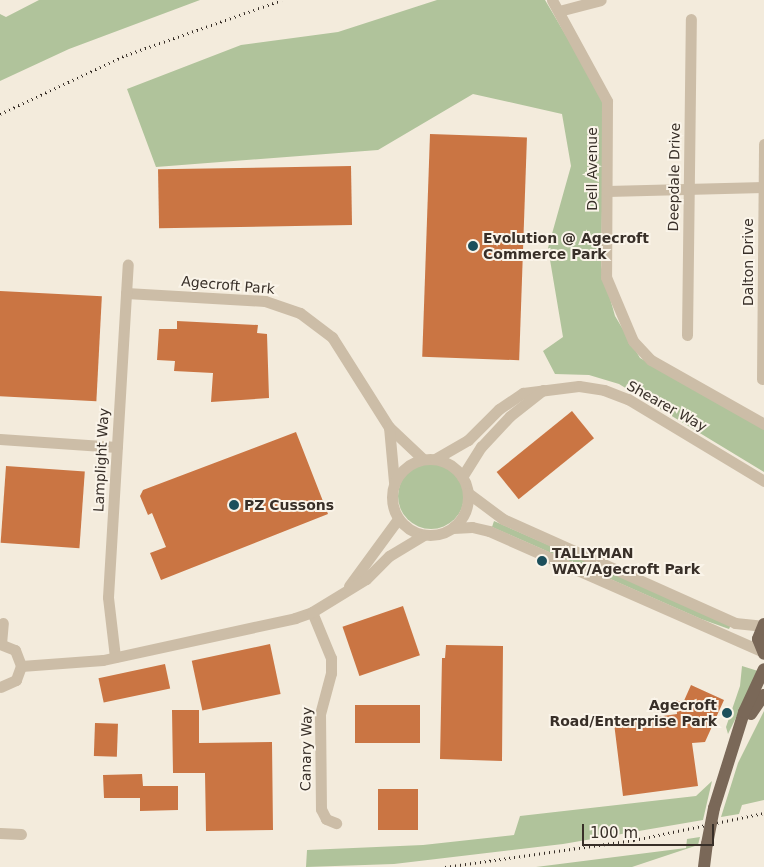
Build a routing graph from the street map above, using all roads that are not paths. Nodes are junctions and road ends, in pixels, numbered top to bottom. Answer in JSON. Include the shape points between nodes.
{"nodes":[{"id":1,"x":552,"y":0,"type":"edge"},
{"id":2,"x":601,"y":0,"type":"edge"},
{"id":3,"x":559,"y":11,"type":"junction"},
{"id":4,"x":691,"y":18,"type":"dead end"},
{"id":5,"x":764,"y":144,"type":"edge"},
{"id":6,"x":764,"y":187,"type":"edge"},
{"id":7,"x":688,"y":189,"type":"junction"},
{"id":8,"x":607,"y":191,"type":"junction"},
{"id":9,"x":128,"y":265,"type":"dead end"},
{"id":10,"x":126,"y":293,"type":"junction"},
{"id":11,"x":687,"y":335,"type":"dead end"},
{"id":12,"x":762,"y":379,"type":"dead end"},
{"id":13,"x":545,"y":389,"type":"junction"},
{"id":14,"x":764,"y":424,"type":"edge"},
{"id":15,"x":389,"y":427,"type":"junction"},
{"id":16,"x":0,"y":439,"type":"edge"},
{"id":17,"x":117,"y":447,"type":"junction"},
{"id":18,"x":435,"y":459,"type":"junction"},
{"id":19,"x":423,"y":460,"type":"junction"},
{"id":20,"x":462,"y":476,"type":"junction"},
{"id":21,"x":764,"y":482,"type":"edge"},
{"id":22,"x":394,"y":484,"type":"junction"},
{"id":23,"x":468,"y":493,"type":"junction"},
{"id":24,"x":398,"y":519,"type":"junction"},
{"id":25,"x":453,"y":528,"type":"junction"},
{"id":26,"x":424,"y":535,"type":"junction"},
{"id":27,"x":344,"y":593,"type":"junction"},
{"id":28,"x":312,"y":612,"type":"junction"},
{"id":29,"x":2,"y":624,"type":"dead end"},
{"id":30,"x":763,"y":625,"type":"edge"},
{"id":31,"x":1,"y":644,"type":"edge"},
{"id":32,"x":763,"y":653,"type":"edge"},
{"id":33,"x":115,"y":657,"type":"junction"},
{"id":34,"x":21,"y":666,"type":"junction"},
{"id":35,"x":764,"y":669,"type":"edge"},
{"id":36,"x":0,"y":687,"type":"edge"},
{"id":37,"x":764,"y":695,"type":"edge"},
{"id":38,"x":736,"y":737,"type":"junction"},
{"id":39,"x":336,"y":823,"type":"dead end"},
{"id":40,"x":0,"y":833,"type":"edge"},
{"id":41,"x":21,"y":834,"type":"dead end"},
{"id":42,"x":704,"y":867,"type":"edge"}],
"edges":[{"from":1,"to":3,"type":"street","name":"Dell Avenue"},
{"from":2,"to":3,"type":"street"},
{"from":3,"to":8,"type":"street","name":"Dell Avenue","via":[[607,101]]},
{"from":4,"to":7,"type":"street","name":"Deepdale Drive"},
{"from":5,"to":6,"type":"street","name":"Dalton Drive"},
{"from":6,"to":7,"type":"street"},
{"from":6,"to":12,"type":"street","name":"Dalton Drive"},
{"from":7,"to":8,"type":"street"},
{"from":7,"to":11,"type":"street","name":"Deepdale Drive"},
{"from":8,"to":14,"type":"street","name":"Dell Avenue","via":[[606,277],[634,341],[650,360]]},
{"from":9,"to":10,"type":"street","name":"Lamplight Way"},
{"from":10,"to":15,"type":"street","name":"Agecroft Park","via":[[265,301],[300,313],[332,337]]},
{"from":10,"to":17,"type":"street","name":"Lamplight Way"},
{"from":13,"to":18,"type":"street","name":"Shearer Way","via":[[523,393],[499,409],[468,440]]},
{"from":13,"to":20,"type":"street","via":[[493,434]]},
{"from":13,"to":21,"type":"street","name":"Shearer Way","via":[[579,386],[616,394]]},
{"from":15,"to":19,"type":"street"},
{"from":15,"to":22,"type":"street"},
{"from":16,"to":17,"type":"street"},
{"from":17,"to":33,"type":"street","name":"Lamplight Way","via":[[108,597]]},
{"from":18,"to":19,"type":"street"},
{"from":18,"to":20,"type":"street","via":[[450,465]]},
{"from":19,"to":22,"type":"street","via":[[410,464]]},
{"from":20,"to":23,"type":"street"},
{"from":22,"to":24,"type":"street","via":[[392,502]]},
{"from":23,"to":25,"type":"street","via":[[465,513]]},
{"from":23,"to":30,"type":"street","via":[[502,519],[735,623]]},
{"from":24,"to":26,"type":"street","via":[[409,530]]},
{"from":24,"to":27,"type":"street"},
{"from":25,"to":26,"type":"street","via":[[434,536]]},
{"from":25,"to":32,"type":"street","via":[[472,526],[489,531]]},
{"from":26,"to":27,"type":"street","via":[[389,556],[366,579]]},
{"from":27,"to":28,"type":"street"},
{"from":28,"to":33,"type":"street"},
{"from":28,"to":39,"type":"street","name":"Canary Way","via":[[331,658],[331,673],[320,714],[320,810],[326,819]]},
{"from":29,"to":31,"type":"street"},
{"from":30,"to":32,"type":"main road","via":[[758,639]]},
{"from":31,"to":34,"type":"street","via":[[14,650]]},
{"from":33,"to":34,"type":"street"},
{"from":34,"to":36,"type":"street","via":[[16,680]]},
{"from":35,"to":38,"type":"main road"},
{"from":37,"to":38,"type":"main road"},
{"from":38,"to":42,"type":"main road","bridge":true,"via":[[714,808]]},
{"from":40,"to":41,"type":"street"}]}
